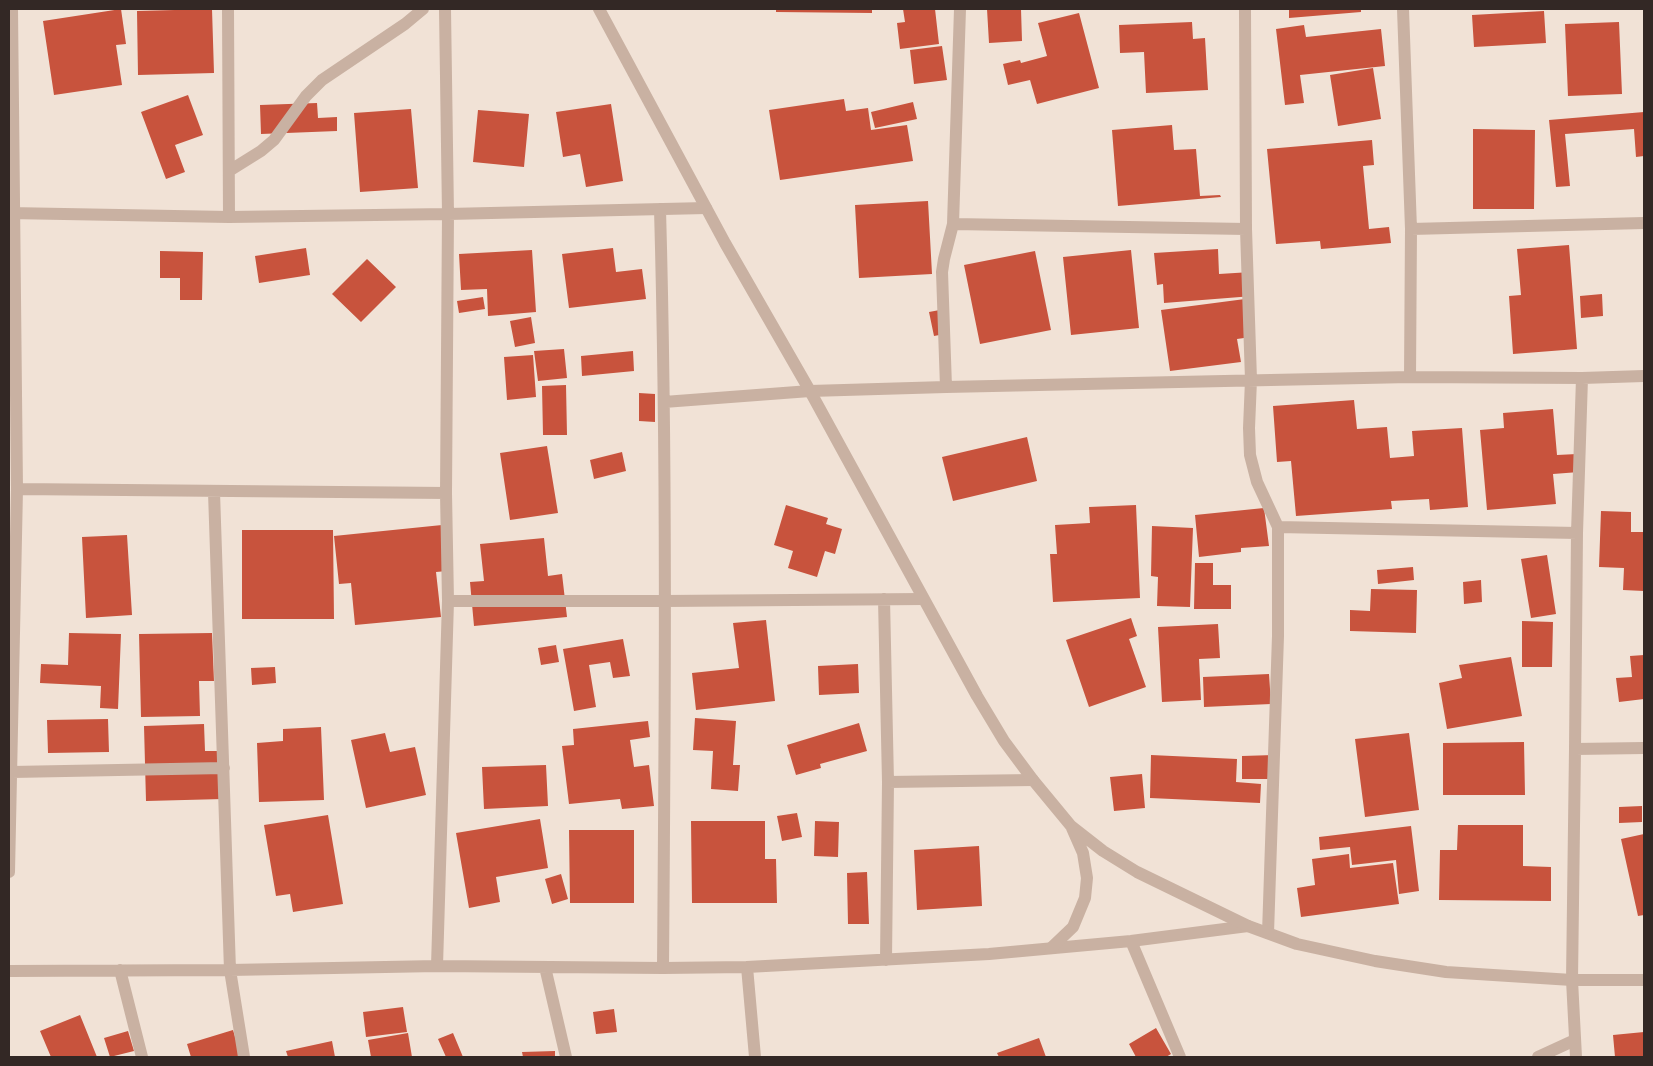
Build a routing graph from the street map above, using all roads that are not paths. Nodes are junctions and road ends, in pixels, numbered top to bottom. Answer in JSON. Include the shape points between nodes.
{"nodes":[{"id":1,"x":12,"y":9,"type":"edge"},
{"id":2,"x":228,"y":9,"type":"edge"},
{"id":3,"x":423,"y":9,"type":"edge"},
{"id":4,"x":445,"y":9,"type":"edge"},
{"id":5,"x":599,"y":9,"type":"edge"},
{"id":6,"x":960,"y":9,"type":"edge"},
{"id":7,"x":1245,"y":9,"type":"edge"},
{"id":8,"x":1403,"y":9,"type":"edge"},
{"id":9,"x":229,"y":170,"type":"junction"},
{"id":10,"x":706,"y":208,"type":"junction"},
{"id":11,"x":660,"y":209,"type":"junction"},
{"id":12,"x":11,"y":213,"type":"edge"},
{"id":13,"x":448,"y":214,"type":"junction"},
{"id":14,"x":229,"y":217,"type":"junction"},
{"id":15,"x":953,"y":224,"type":"junction"},
{"id":16,"x":1644,"y":224,"type":"edge"},
{"id":17,"x":1246,"y":229,"type":"junction"},
{"id":18,"x":1411,"y":230,"type":"junction"},
{"id":19,"x":1644,"y":376,"type":"edge"},
{"id":20,"x":1410,"y":377,"type":"junction"},
{"id":21,"x":1582,"y":378,"type":"junction"},
{"id":22,"x":1251,"y":380,"type":"junction"},
{"id":23,"x":946,"y":387,"type":"junction"},
{"id":24,"x":810,"y":392,"type":"junction"},
{"id":25,"x":664,"y":402,"type":"junction"},
{"id":26,"x":17,"y":489,"type":"junction"},
{"id":27,"x":214,"y":492,"type":"junction"},
{"id":28,"x":446,"y":494,"type":"junction"},
{"id":29,"x":1278,"y":527,"type":"junction"},
{"id":30,"x":1577,"y":533,"type":"junction"},
{"id":31,"x":884,"y":599,"type":"junction"},
{"id":32,"x":923,"y":599,"type":"junction"},
{"id":33,"x":448,"y":601,"type":"junction"},
{"id":34,"x":665,"y":601,"type":"junction"},
{"id":35,"x":1575,"y":748,"type":"junction"},
{"id":36,"x":1644,"y":748,"type":"edge"},
{"id":37,"x":224,"y":768,"type":"junction"},
{"id":38,"x":12,"y":772,"type":"junction"},
{"id":39,"x":1033,"y":780,"type":"junction"},
{"id":40,"x":888,"y":782,"type":"junction"},
{"id":41,"x":1070,"y":826,"type":"junction"},
{"id":42,"x":9,"y":872,"type":"edge"},
{"id":43,"x":1248,"y":926,"type":"junction"},
{"id":44,"x":1268,"y":933,"type":"junction"},
{"id":45,"x":1131,"y":941,"type":"junction"},
{"id":46,"x":1052,"y":948,"type":"junction"},
{"id":47,"x":886,"y":960,"type":"junction"},
{"id":48,"x":438,"y":966,"type":"junction"},
{"id":49,"x":545,"y":967,"type":"junction"},
{"id":50,"x":747,"y":967,"type":"junction"},
{"id":51,"x":663,"y":968,"type":"junction"},
{"id":52,"x":120,"y":970,"type":"junction"},
{"id":53,"x":230,"y":970,"type":"junction"},
{"id":54,"x":9,"y":971,"type":"edge"},
{"id":55,"x":1572,"y":980,"type":"junction"},
{"id":56,"x":1644,"y":980,"type":"edge"},
{"id":57,"x":1575,"y":1040,"type":"junction"},
{"id":58,"x":142,"y":1057,"type":"edge"},
{"id":59,"x":244,"y":1057,"type":"edge"},
{"id":60,"x":566,"y":1057,"type":"edge"},
{"id":61,"x":754,"y":1057,"type":"edge"},
{"id":62,"x":1180,"y":1057,"type":"edge"},
{"id":63,"x":1538,"y":1057,"type":"edge"},
{"id":64,"x":1576,"y":1057,"type":"edge"}],
"edges":[{"from":1,"to":12,"type":"street"},
{"from":2,"to":9,"type":"street"},
{"from":3,"to":9,"type":"street","via":[[322,80],[274,140]]},
{"from":4,"to":13,"type":"street"},
{"from":5,"to":10,"type":"street"},
{"from":6,"to":15,"type":"street"},
{"from":7,"to":17,"type":"street"},
{"from":8,"to":18,"type":"street"},
{"from":9,"to":14,"type":"street"},
{"from":10,"to":11,"type":"street"},
{"from":10,"to":24,"type":"street"},
{"from":11,"to":13,"type":"street"},
{"from":11,"to":25,"type":"street"},
{"from":12,"to":14,"type":"street"},
{"from":12,"to":26,"type":"street"},
{"from":13,"to":14,"type":"street"},
{"from":13,"to":28,"type":"street"},
{"from":15,"to":17,"type":"street"},
{"from":15,"to":23,"type":"street","via":[[942,272]]},
{"from":16,"to":18,"type":"street"},
{"from":17,"to":22,"type":"street"},
{"from":18,"to":20,"type":"street"},
{"from":19,"to":21,"type":"street"},
{"from":20,"to":21,"type":"street"},
{"from":20,"to":22,"type":"street"},
{"from":21,"to":30,"type":"street"},
{"from":22,"to":23,"type":"street"},
{"from":22,"to":29,"type":"street","via":[[1250,455],[1257,482]]},
{"from":23,"to":24,"type":"street"},
{"from":24,"to":25,"type":"street"},
{"from":24,"to":32,"type":"street"},
{"from":25,"to":34,"type":"street"},
{"from":26,"to":27,"type":"street"},
{"from":26,"to":38,"type":"street"},
{"from":27,"to":28,"type":"street"},
{"from":27,"to":37,"type":"street"},
{"from":28,"to":33,"type":"street"},
{"from":29,"to":30,"type":"street"},
{"from":29,"to":44,"type":"street","via":[[1278,636]]},
{"from":30,"to":35,"type":"street"},
{"from":31,"to":32,"type":"street"},
{"from":31,"to":34,"type":"street"},
{"from":31,"to":40,"type":"street"},
{"from":32,"to":39,"type":"street","via":[[1004,741]]},
{"from":33,"to":34,"type":"street"},
{"from":33,"to":48,"type":"street"},
{"from":34,"to":51,"type":"street"},
{"from":35,"to":36,"type":"street"},
{"from":35,"to":55,"type":"street"},
{"from":37,"to":38,"type":"street"},
{"from":37,"to":53,"type":"street"},
{"from":38,"to":42,"type":"street"},
{"from":39,"to":40,"type":"street"},
{"from":39,"to":41,"type":"street"},
{"from":40,"to":47,"type":"street"},
{"from":41,"to":43,"type":"street","via":[[1137,872]]},
{"from":41,"to":46,"type":"street","via":[[1083,854],[1087,878],[1085,898],[1073,927]]},
{"from":43,"to":44,"type":"street"},
{"from":43,"to":45,"type":"street"},
{"from":44,"to":55,"type":"street","via":[[1297,944],[1374,961],[1446,972]]},
{"from":45,"to":46,"type":"street"},
{"from":45,"to":62,"type":"street"},
{"from":46,"to":47,"type":"street"},
{"from":47,"to":50,"type":"street"},
{"from":48,"to":49,"type":"street"},
{"from":48,"to":53,"type":"street"},
{"from":49,"to":51,"type":"street"},
{"from":49,"to":60,"type":"street"},
{"from":50,"to":51,"type":"street"},
{"from":50,"to":61,"type":"street"},
{"from":52,"to":53,"type":"street"},
{"from":52,"to":54,"type":"street"},
{"from":52,"to":58,"type":"street"},
{"from":53,"to":59,"type":"street"},
{"from":55,"to":56,"type":"street"},
{"from":55,"to":57,"type":"street"},
{"from":57,"to":63,"type":"street"},
{"from":57,"to":64,"type":"street"}]}
